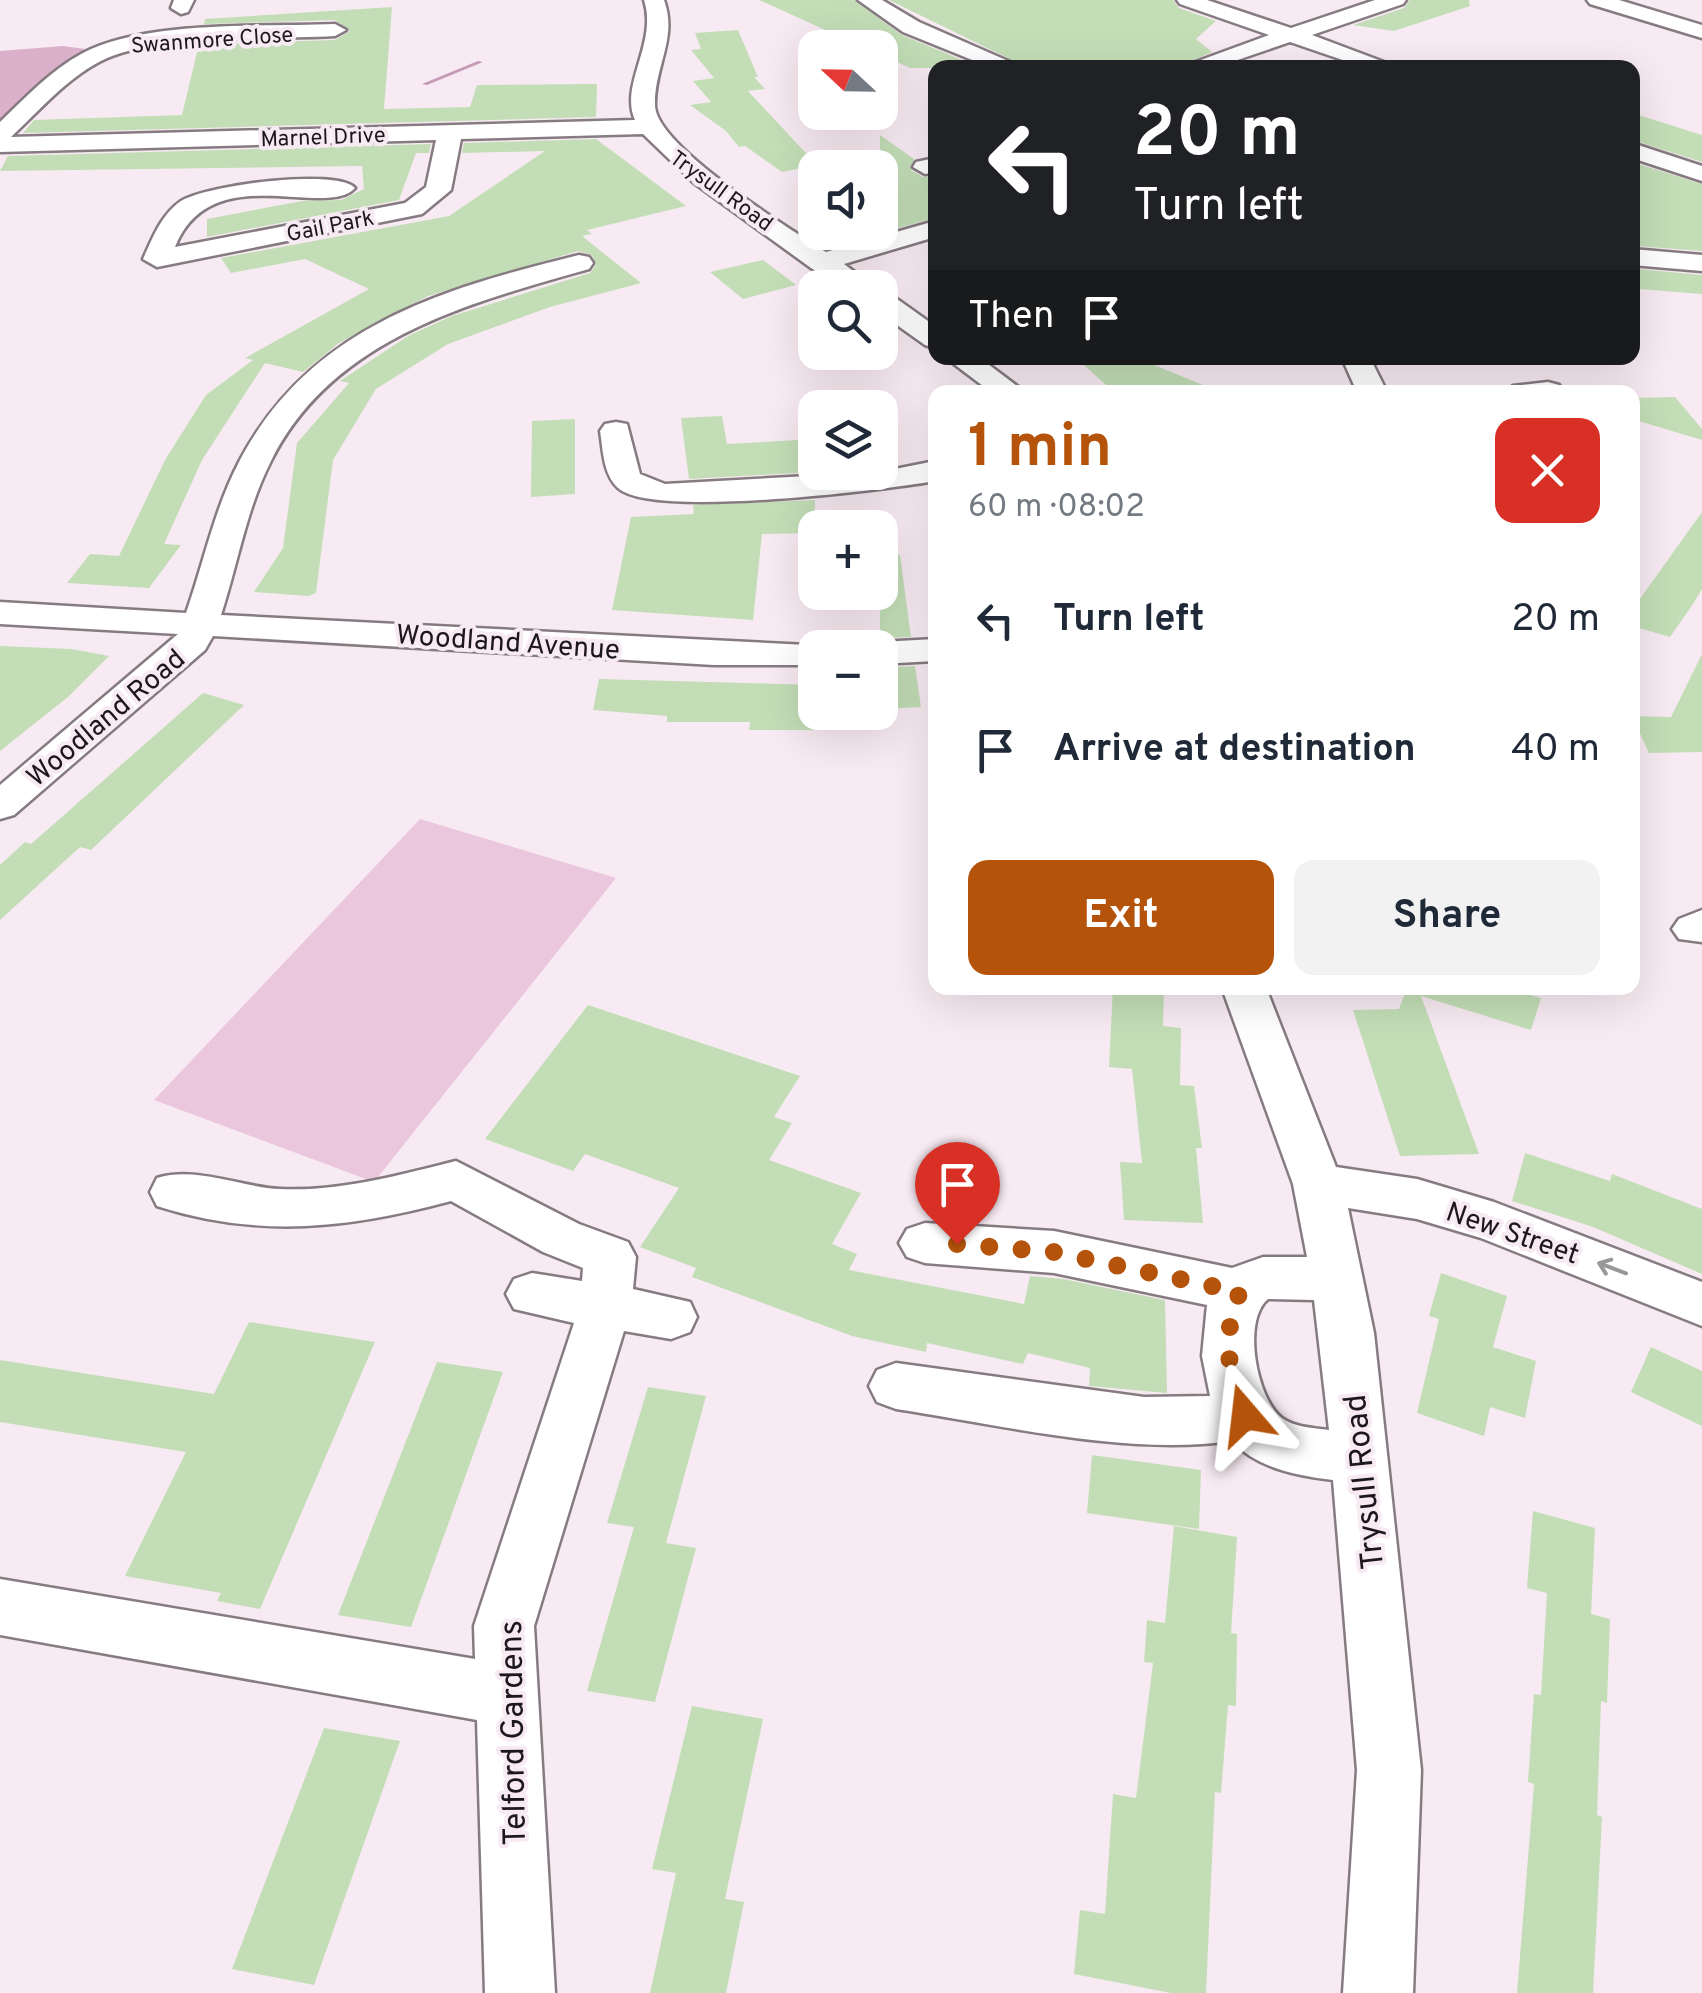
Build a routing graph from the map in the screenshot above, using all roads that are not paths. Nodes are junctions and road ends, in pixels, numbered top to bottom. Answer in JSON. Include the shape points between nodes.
{"nodes":[{"id":1,"x":339,"y":0,"type":"edge"},
{"id":2,"x":654,"y":0,"type":"edge"},
{"id":3,"x":868,"y":0,"type":"edge"},
{"id":4,"x":1187,"y":0,"type":"edge"},
{"id":5,"x":1396,"y":0,"type":"edge"},
{"id":6,"x":1598,"y":0,"type":"edge"},
{"id":7,"x":1702,"y":32,"type":"edge"},
{"id":8,"x":1291,"y":34,"type":"junction"},
{"id":9,"x":994,"y":60,"type":"edge"},
{"id":10,"x":1214,"y":60,"type":"edge"},
{"id":11,"x":1367,"y":60,"type":"edge"},
{"id":12,"x":646,"y":126,"type":"junction"},
{"id":13,"x":450,"y":132,"type":"junction"},
{"id":14,"x":0,"y":135,"type":"edge"},
{"id":15,"x":0,"y":146,"type":"edge"},
{"id":16,"x":1640,"y":153,"type":"edge"},
{"id":17,"x":1702,"y":174,"type":"edge"},
{"id":18,"x":342,"y":188,"type":"dead end"},
{"id":19,"x":928,"y":230,"type":"edge"},
{"id":20,"x":1640,"y":258,"type":"edge"},
{"id":21,"x":820,"y":262,"type":"junction"},
{"id":22,"x":578,"y":263,"type":"dead end"},
{"id":23,"x":1702,"y":263,"type":"edge"},
{"id":24,"x":833,"y":270,"type":"edge"},
{"id":25,"x":898,"y":313,"type":"edge"},
{"id":26,"x":928,"y":334,"type":"edge"},
{"id":27,"x":971,"y":365,"type":"edge"},
{"id":28,"x":1000,"y":385,"type":"edge"},
{"id":29,"x":616,"y":431,"type":"dead end"},
{"id":30,"x":928,"y":472,"type":"edge"},
{"id":31,"x":0,"y":613,"type":"edge"},
{"id":32,"x":202,"y":622,"type":"junction"},
{"id":33,"x":928,"y":650,"type":"edge"},
{"id":34,"x":898,"y":652,"type":"edge"},
{"id":35,"x":798,"y":654,"type":"edge"},
{"id":36,"x":0,"y":806,"type":"edge"},
{"id":37,"x":1247,"y":995,"type":"edge"},
{"id":38,"x":1318,"y":1184,"type":"junction"},
{"id":39,"x":175,"y":1192,"type":"dead end"},
{"id":40,"x":925,"y":1243,"type":"dead end"},
{"id":41,"x":1338,"y":1281,"type":"junction"},
{"id":42,"x":1240,"y":1292,"type":"junction"},
{"id":43,"x":532,"y":1294,"type":"dead end"},
{"id":44,"x":1702,"y":1304,"type":"edge"},
{"id":45,"x":606,"y":1308,"type":"junction"},
{"id":46,"x":671,"y":1317,"type":"dead end"},
{"id":47,"x":896,"y":1386,"type":"dead end"},
{"id":48,"x":1245,"y":1415,"type":"junction"},
{"id":49,"x":1360,"y":1457,"type":"junction"},
{"id":50,"x":0,"y":1607,"type":"edge"},
{"id":51,"x":507,"y":1695,"type":"junction"},
{"id":52,"x":520,"y":1993,"type":"edge"},
{"id":53,"x":1378,"y":1993,"type":"edge"}],
"edges":[{"from":1,"to":14,"type":"street","name":"Swanmore Close","via":[[333,40],[143,42],[106,50]]},
{"from":2,"to":12,"type":"street","name":"Trysull Road","via":[[662,24],[642,108]]},
{"from":3,"to":9,"type":"street"},
{"from":4,"to":8,"type":"street"},
{"from":5,"to":8,"type":"street"},
{"from":6,"to":7,"type":"street"},
{"from":8,"to":10,"type":"street"},
{"from":8,"to":11,"type":"street"},
{"from":12,"to":13,"type":"street","name":"Marnel Drive"},
{"from":12,"to":21,"type":"street","name":"Trysull Road","via":[[672,156]]},
{"from":13,"to":15,"type":"street","name":"Marnel Drive"},
{"from":13,"to":18,"type":"street","name":"Gail Park","via":[[438,190],[413,209],[157,259],[174,221],[216,194]]},
{"from":16,"to":17,"type":"street"},
{"from":19,"to":21,"type":"street"},
{"from":20,"to":23,"type":"street"},
{"from":21,"to":24,"type":"street","name":"Trysull Road"},
{"from":22,"to":32,"type":"street","via":[[448,300],[323,370],[292,400],[256,458],[225,536]]},
{"from":25,"to":26,"type":"street"},
{"from":27,"to":28,"type":"street"},
{"from":29,"to":30,"type":"street","via":[[625,480],[665,494]]},
{"from":31,"to":32,"type":"street","name":"Woodland Avenue"},
{"from":32,"to":35,"type":"street","name":"Woodland Avenue"},
{"from":32,"to":36,"type":"street","name":"Woodland Road","via":[[192,642]]},
{"from":33,"to":34,"type":"street"},
{"from":37,"to":38,"type":"street","name":"Trysull Road"},
{"from":38,"to":41,"type":"street","name":"Trysull Road"},
{"from":44,"to":38,"type":"street","name":"New Street","one_way":true,"via":[[1494,1222],[1417,1200]]},
{"from":39,"to":45,"type":"street","name":"Telford Gardens","via":[[281,1209],[376,1201],[456,1180],[562,1238],[610,1256]]},
{"from":40,"to":42,"type":"street","via":[[1054,1252]]},
{"from":41,"to":42,"type":"street","via":[[1270,1278]]},
{"from":41,"to":49,"type":"street","name":"Trysull Road"},
{"from":42,"to":48,"type":"street","via":[[1231,1310],[1229,1356]]},
{"from":43,"to":45,"type":"street"},
{"from":45,"to":46,"type":"street"},
{"from":45,"to":51,"type":"street","name":"Telford Gardens","via":[[504,1626]]},
{"from":47,"to":48,"type":"street","via":[[1144,1421]]},
{"from":48,"to":49,"type":"street","via":[[1260,1434],[1282,1444]]},
{"from":49,"to":53,"type":"street","name":"Trysull Road","via":[[1389,1770]]},
{"from":50,"to":51,"type":"street"},
{"from":51,"to":52,"type":"street","name":"Telford Gardens"}]}
